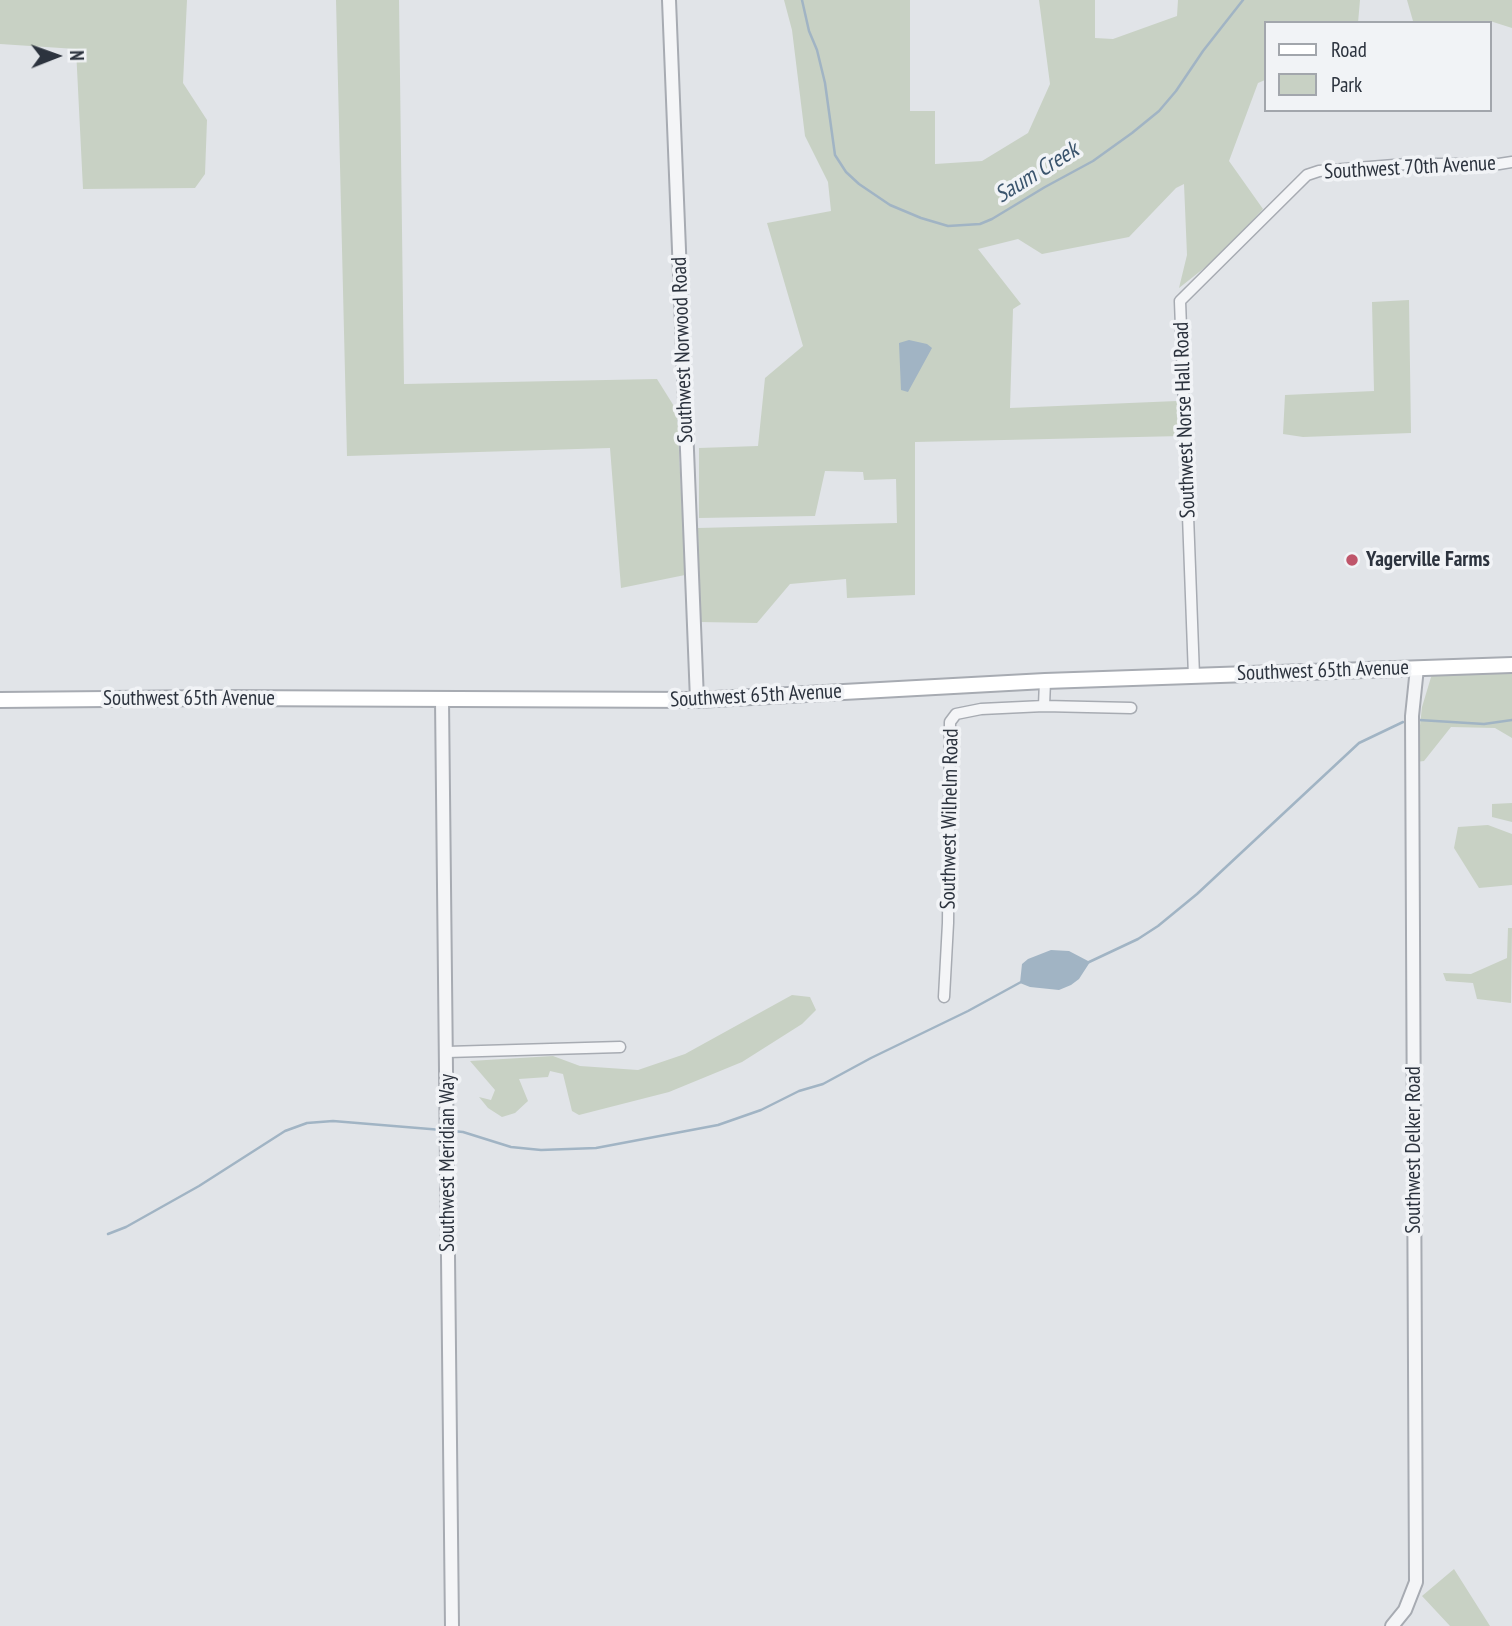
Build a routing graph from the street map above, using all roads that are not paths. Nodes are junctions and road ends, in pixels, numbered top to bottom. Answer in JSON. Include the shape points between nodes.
{"nodes":[{"id":1,"x":669,"y":0,"type":"edge"},
{"id":2,"x":1512,"y":162,"type":"edge"},
{"id":3,"x":1307,"y":175,"type":"joint"},
{"id":4,"x":1512,"y":666,"type":"edge"},
{"id":5,"x":1418,"y":668,"type":"junction"},
{"id":6,"x":1194,"y":676,"type":"junction"},
{"id":7,"x":1045,"y":681,"type":"junction"},
{"id":8,"x":442,"y":700,"type":"junction"},
{"id":9,"x":697,"y":700,"type":"junction"},
{"id":10,"x":0,"y":701,"type":"edge"},
{"id":11,"x":1044,"y":706,"type":"junction"},
{"id":12,"x":1131,"y":709,"type":"dead end"},
{"id":13,"x":944,"y":998,"type":"dead end"},
{"id":14,"x":620,"y":1047,"type":"dead end"},
{"id":15,"x":447,"y":1052,"type":"junction"},
{"id":16,"x":452,"y":1626,"type":"edge"},
{"id":17,"x":1392,"y":1626,"type":"edge"}],
"edges":[{"from":1,"to":9,"type":"street","name":"Southwest Norwood Road"},
{"from":2,"to":3,"type":"street","name":"Southwest 70th Avenue","via":[[1407,164]]},
{"from":3,"to":6,"type":"street","name":"Southwest Norse Hall Road","via":[[1180,301]]},
{"from":4,"to":5,"type":"main road","name":"Southwest 65th Avenue"},
{"from":5,"to":6,"type":"main road","name":"Southwest 65th Avenue"},
{"from":5,"to":17,"type":"street","name":"Southwest Delker Road","via":[[1412,716],[1416,1582],[1405,1610]]},
{"from":6,"to":7,"type":"main road","name":"Southwest 65th Avenue"},
{"from":7,"to":9,"type":"main road","name":"Southwest 65th Avenue"},
{"from":7,"to":11,"type":"street"},
{"from":8,"to":9,"type":"main road","name":"Southwest 65th Avenue"},
{"from":8,"to":10,"type":"main road","name":"Southwest 65th Avenue"},
{"from":8,"to":15,"type":"street","name":"Southwest Meridian Way"},
{"from":11,"to":12,"type":"street"},
{"from":11,"to":13,"type":"street","name":"Southwest Wilhelm Road","via":[[966,711],[950,722]]},
{"from":14,"to":15,"type":"street"},
{"from":15,"to":16,"type":"street","name":"Southwest Meridian Way"}]}
